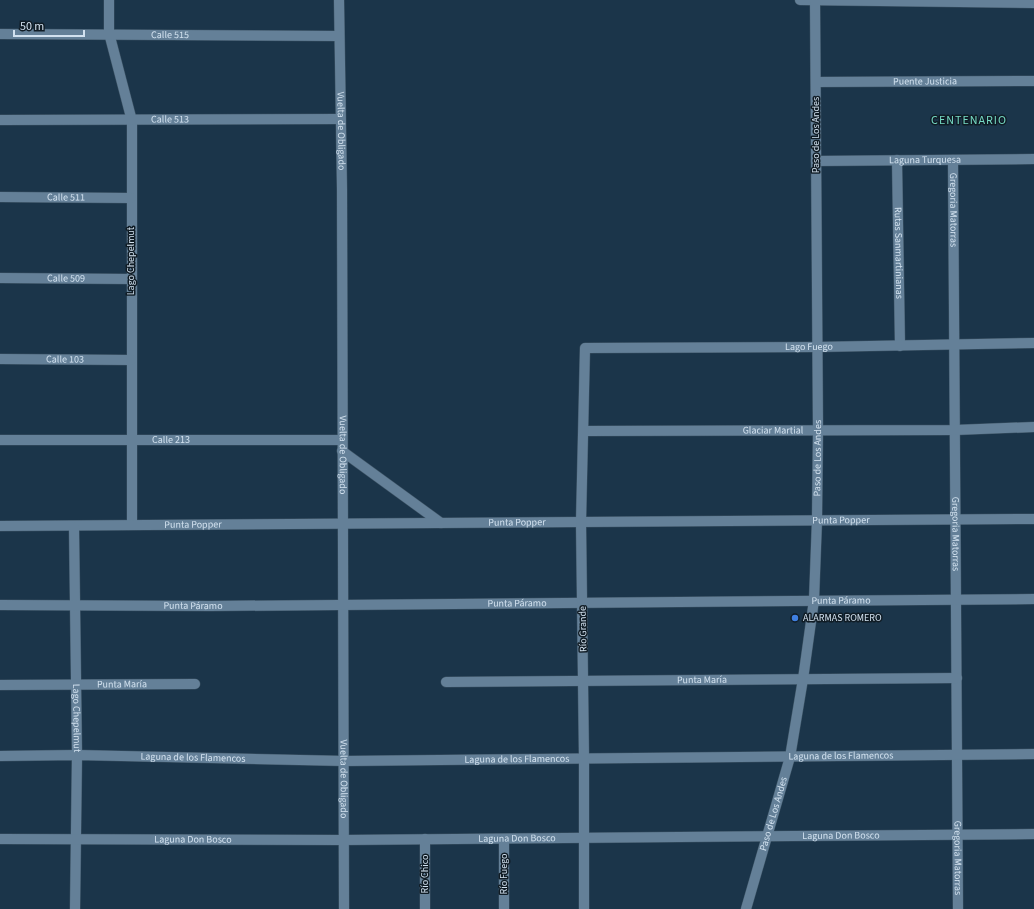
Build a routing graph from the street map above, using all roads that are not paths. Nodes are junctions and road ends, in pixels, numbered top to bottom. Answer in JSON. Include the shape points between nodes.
{"nodes":[{"id":1,"x":109,"y":0,"type":"edge"},
{"id":2,"x":339,"y":0,"type":"edge"},
{"id":3,"x":350,"y":0,"type":"edge"},
{"id":4,"x":800,"y":0,"type":"edge"},
{"id":5,"x":815,"y":0,"type":"edge"},
{"id":6,"x":1034,"y":3,"type":"edge"},
{"id":7,"x":109,"y":33,"type":"junction"},
{"id":8,"x":0,"y":34,"type":"edge"},
{"id":9,"x":339,"y":36,"type":"junction"},
{"id":10,"x":1034,"y":81,"type":"edge"},
{"id":11,"x":816,"y":82,"type":"junction"},
{"id":12,"x":340,"y":119,"type":"junction"},
{"id":13,"x":0,"y":120,"type":"edge"},
{"id":14,"x":132,"y":121,"type":"junction"},
{"id":15,"x":1034,"y":159,"type":"edge"},
{"id":16,"x":897,"y":160,"type":"junction"},
{"id":17,"x":953,"y":160,"type":"junction"},
{"id":18,"x":816,"y":161,"type":"junction"},
{"id":19,"x":0,"y":197,"type":"edge"},
{"id":20,"x":131,"y":198,"type":"junction"},
{"id":21,"x":0,"y":278,"type":"edge"},
{"id":22,"x":131,"y":279,"type":"junction"},
{"id":23,"x":1034,"y":343,"type":"edge"},
{"id":24,"x":954,"y":345,"type":"junction"},
{"id":25,"x":900,"y":346,"type":"junction"},
{"id":26,"x":816,"y":347,"type":"junction"},
{"id":27,"x":585,"y":348,"type":"joint"},
{"id":28,"x":0,"y":360,"type":"edge"},
{"id":29,"x":131,"y":360,"type":"junction"},
{"id":30,"x":1034,"y":427,"type":"edge"},
{"id":31,"x":818,"y":430,"type":"junction"},
{"id":32,"x":955,"y":430,"type":"junction"},
{"id":33,"x":584,"y":431,"type":"junction"},
{"id":34,"x":0,"y":440,"type":"edge"},
{"id":35,"x":131,"y":440,"type":"junction"},
{"id":36,"x":342,"y":440,"type":"junction"},
{"id":37,"x":342,"y":451,"type":"junction"},
{"id":38,"x":956,"y":519,"type":"junction"},
{"id":39,"x":1034,"y":519,"type":"edge"},
{"id":40,"x":817,"y":520,"type":"junction"},
{"id":41,"x":581,"y":522,"type":"junction"},
{"id":42,"x":441,"y":523,"type":"junction"},
{"id":43,"x":132,"y":524,"type":"junction"},
{"id":44,"x":342,"y":524,"type":"junction"},
{"id":45,"x":0,"y":526,"type":"edge"},
{"id":46,"x":74,"y":527,"type":"junction"},
{"id":47,"x":957,"y":599,"type":"junction"},
{"id":48,"x":1034,"y":599,"type":"edge"},
{"id":49,"x":814,"y":600,"type":"junction"},
{"id":50,"x":583,"y":602,"type":"junction"},
{"id":51,"x":343,"y":604,"type":"junction"},
{"id":52,"x":0,"y":605,"type":"edge"},
{"id":53,"x":76,"y":605,"type":"junction"},
{"id":54,"x":957,"y":678,"type":"junction"},
{"id":55,"x":803,"y":679,"type":"junction"},
{"id":56,"x":584,"y":680,"type":"junction"},
{"id":57,"x":446,"y":682,"type":"dead end"},
{"id":58,"x":195,"y":684,"type":"dead end"},
{"id":59,"x":0,"y":685,"type":"edge"},
{"id":60,"x":76,"y":685,"type":"junction"},
{"id":61,"x":958,"y":754,"type":"junction"},
{"id":62,"x":1034,"y":754,"type":"edge"},
{"id":63,"x":77,"y":755,"type":"junction"},
{"id":64,"x":0,"y":756,"type":"edge"},
{"id":65,"x":790,"y":757,"type":"junction"},
{"id":66,"x":584,"y":759,"type":"junction"},
{"id":67,"x":345,"y":761,"type":"junction"},
{"id":68,"x":958,"y":834,"type":"junction"},
{"id":69,"x":1034,"y":834,"type":"edge"},
{"id":70,"x":767,"y":835,"type":"junction"},
{"id":71,"x":583,"y":838,"type":"junction"},
{"id":72,"x":0,"y":839,"type":"edge"},
{"id":73,"x":76,"y":839,"type":"junction"},
{"id":74,"x":425,"y":839,"type":"junction"},
{"id":75,"x":504,"y":839,"type":"junction"},
{"id":76,"x":344,"y":840,"type":"junction"},
{"id":77,"x":75,"y":909,"type":"edge"},
{"id":78,"x":344,"y":909,"type":"edge"},
{"id":79,"x":426,"y":909,"type":"edge"},
{"id":80,"x":504,"y":909,"type":"edge"},
{"id":81,"x":584,"y":909,"type":"edge"},
{"id":82,"x":746,"y":909,"type":"edge"},
{"id":83,"x":958,"y":909,"type":"edge"}],
"edges":[{"from":1,"to":7,"type":"street","name":"Lago Chepelmut"},
{"from":2,"to":3,"type":"street"},
{"from":2,"to":9,"type":"street","name":"Vuelta de Obligado"},
{"from":4,"to":5,"type":"street"},
{"from":5,"to":6,"type":"street"},
{"from":5,"to":11,"type":"street","name":"Paso de Los Andes"},
{"from":7,"to":8,"type":"street","name":"Calle 515"},
{"from":7,"to":9,"type":"street","name":"Calle 515"},
{"from":7,"to":14,"type":"street","name":"Lago Chepelmut"},
{"from":9,"to":12,"type":"street","name":"Vuelta de Obligado"},
{"from":10,"to":11,"type":"street","name":"Puente Justicia"},
{"from":11,"to":18,"type":"street","name":"Paso de Los Andes"},
{"from":12,"to":14,"type":"street","name":"Calle 513"},
{"from":12,"to":36,"type":"street","name":"Vuelta de Obligado"},
{"from":13,"to":14,"type":"street","name":"Calle 513"},
{"from":14,"to":20,"type":"street","name":"Lago Chepelmut"},
{"from":15,"to":17,"type":"street","name":"Laguna Turquesa"},
{"from":16,"to":17,"type":"street","name":"Laguna Turquesa"},
{"from":16,"to":18,"type":"street","name":"Laguna Turquesa"},
{"from":16,"to":25,"type":"street","name":"Rutas Sanmartinianas"},
{"from":17,"to":24,"type":"street","name":"Gregoria Matorras"},
{"from":18,"to":26,"type":"street","name":"Paso de Los Andes"},
{"from":19,"to":20,"type":"street","name":"Calle 511"},
{"from":20,"to":22,"type":"street","name":"Lago Chepelmut"},
{"from":21,"to":22,"type":"street","name":"Calle 509"},
{"from":22,"to":29,"type":"street","name":"Lago Chepelmut"},
{"from":23,"to":24,"type":"street","name":"Lago Fuego"},
{"from":24,"to":25,"type":"street","name":"Lago Fuego"},
{"from":24,"to":32,"type":"street","name":"Gregoria Matorras"},
{"from":25,"to":26,"type":"street","name":"Lago Fuego"},
{"from":26,"to":27,"type":"street","name":"Lago Fuego"},
{"from":26,"to":31,"type":"street","name":"Paso de Los Andes"},
{"from":27,"to":33,"type":"street","name":"Río Grande"},
{"from":28,"to":29,"type":"street","name":"Calle 103"},
{"from":29,"to":35,"type":"street","name":"Lago Chepelmut"},
{"from":30,"to":32,"type":"street","name":"Glaciar Martial"},
{"from":31,"to":32,"type":"street","name":"Glaciar Martial"},
{"from":31,"to":33,"type":"street","name":"Glaciar Martial"},
{"from":31,"to":40,"type":"street","name":"Paso de Los Andes"},
{"from":32,"to":38,"type":"street","name":"Gregoria Matorras"},
{"from":33,"to":41,"type":"street","name":"Río Grande"},
{"from":34,"to":35,"type":"street","name":"Calle 213"},
{"from":35,"to":36,"type":"street","name":"Calle 213"},
{"from":35,"to":43,"type":"street","name":"Lago Chepelmut"},
{"from":36,"to":37,"type":"street","name":"Vuelta de Obligado"},
{"from":37,"to":42,"type":"street"},
{"from":37,"to":44,"type":"street","name":"Vuelta de Obligado"},
{"from":38,"to":39,"type":"street","name":"Punta Popper"},
{"from":38,"to":40,"type":"street","name":"Punta Popper"},
{"from":38,"to":47,"type":"street","name":"Gregoria Matorras"},
{"from":40,"to":41,"type":"street","name":"Punta Popper"},
{"from":40,"to":49,"type":"street","name":"Paso de Los Andes"},
{"from":41,"to":42,"type":"street","name":"Punta Popper"},
{"from":41,"to":50,"type":"street","name":"Río Grande"},
{"from":42,"to":44,"type":"street","name":"Punta Popper"},
{"from":43,"to":44,"type":"street","name":"Punta Popper"},
{"from":43,"to":46,"type":"street","name":"Punta Popper"},
{"from":44,"to":51,"type":"street","name":"Vuelta de Obligado"},
{"from":45,"to":46,"type":"street","name":"Punta Popper"},
{"from":46,"to":53,"type":"street","name":"Lago Chepelmut"},
{"from":47,"to":48,"type":"street","name":"Punta Páramo"},
{"from":47,"to":49,"type":"street","name":"Punta Páramo"},
{"from":47,"to":54,"type":"street","name":"Gregoria Matorras"},
{"from":49,"to":50,"type":"street","name":"Punta Páramo"},
{"from":49,"to":55,"type":"street","name":"Paso de Los Andes"},
{"from":50,"to":51,"type":"street","name":"Punta Páramo"},
{"from":50,"to":56,"type":"street","name":"Río Grande"},
{"from":51,"to":53,"type":"street","name":"Punta Páramo"},
{"from":51,"to":67,"type":"street","name":"Vuelta de Obligado"},
{"from":52,"to":53,"type":"street","name":"Punta Páramo"},
{"from":53,"to":60,"type":"street","name":"Lago Chepelmut"},
{"from":54,"to":55,"type":"street","name":"Punta María"},
{"from":54,"to":61,"type":"street","name":"Gregoria Matorras"},
{"from":55,"to":56,"type":"street","name":"Punta María"},
{"from":55,"to":65,"type":"street","name":"Paso de Los Andes"},
{"from":56,"to":57,"type":"street","name":"Punta María"},
{"from":56,"to":66,"type":"street","name":"Río Grande"},
{"from":58,"to":60,"type":"street","name":"Punta María"},
{"from":59,"to":60,"type":"street","name":"Punta María"},
{"from":60,"to":63,"type":"street","name":"Lago Chepelmut"},
{"from":61,"to":62,"type":"street","name":"Laguna de los Flamencos"},
{"from":61,"to":65,"type":"street","name":"Laguna de los Flamencos"},
{"from":61,"to":68,"type":"street","name":"Gregoria Matorras"},
{"from":63,"to":64,"type":"street","name":"Laguna de los Flamencos"},
{"from":63,"to":67,"type":"street","name":"Laguna de los Flamencos"},
{"from":63,"to":73,"type":"street","name":"Lago Chepelmut"},
{"from":65,"to":66,"type":"street","name":"Laguna de los Flamencos"},
{"from":65,"to":70,"type":"street","name":"Paso de Los Andes"},
{"from":66,"to":67,"type":"street","name":"Laguna de los Flamencos"},
{"from":66,"to":71,"type":"street","name":"Río Grande"},
{"from":67,"to":76,"type":"street","name":"Vuelta de Obligado"},
{"from":68,"to":69,"type":"street","name":"Laguna Don Bosco"},
{"from":68,"to":70,"type":"street","name":"Laguna Don Bosco"},
{"from":68,"to":83,"type":"street","name":"Gregoria Matorras"},
{"from":70,"to":71,"type":"street","name":"Laguna Don Bosco"},
{"from":70,"to":82,"type":"street","name":"Paso de Los Andes"},
{"from":71,"to":75,"type":"street","name":"Laguna Don Bosco"},
{"from":71,"to":81,"type":"street","name":"Río Grande"},
{"from":72,"to":73,"type":"street","name":"Laguna Don Bosco"},
{"from":73,"to":76,"type":"street","name":"Laguna Don Bosco"},
{"from":73,"to":77,"type":"street","name":"Lago Chepelmut"},
{"from":74,"to":75,"type":"street","name":"Laguna Don Bosco"},
{"from":74,"to":76,"type":"street","name":"Laguna Don Bosco"},
{"from":74,"to":79,"type":"street","name":"Río Chico"},
{"from":75,"to":80,"type":"street","name":"Río Fuego"},
{"from":76,"to":78,"type":"street","name":"Vuelta de Obligado"}]}
